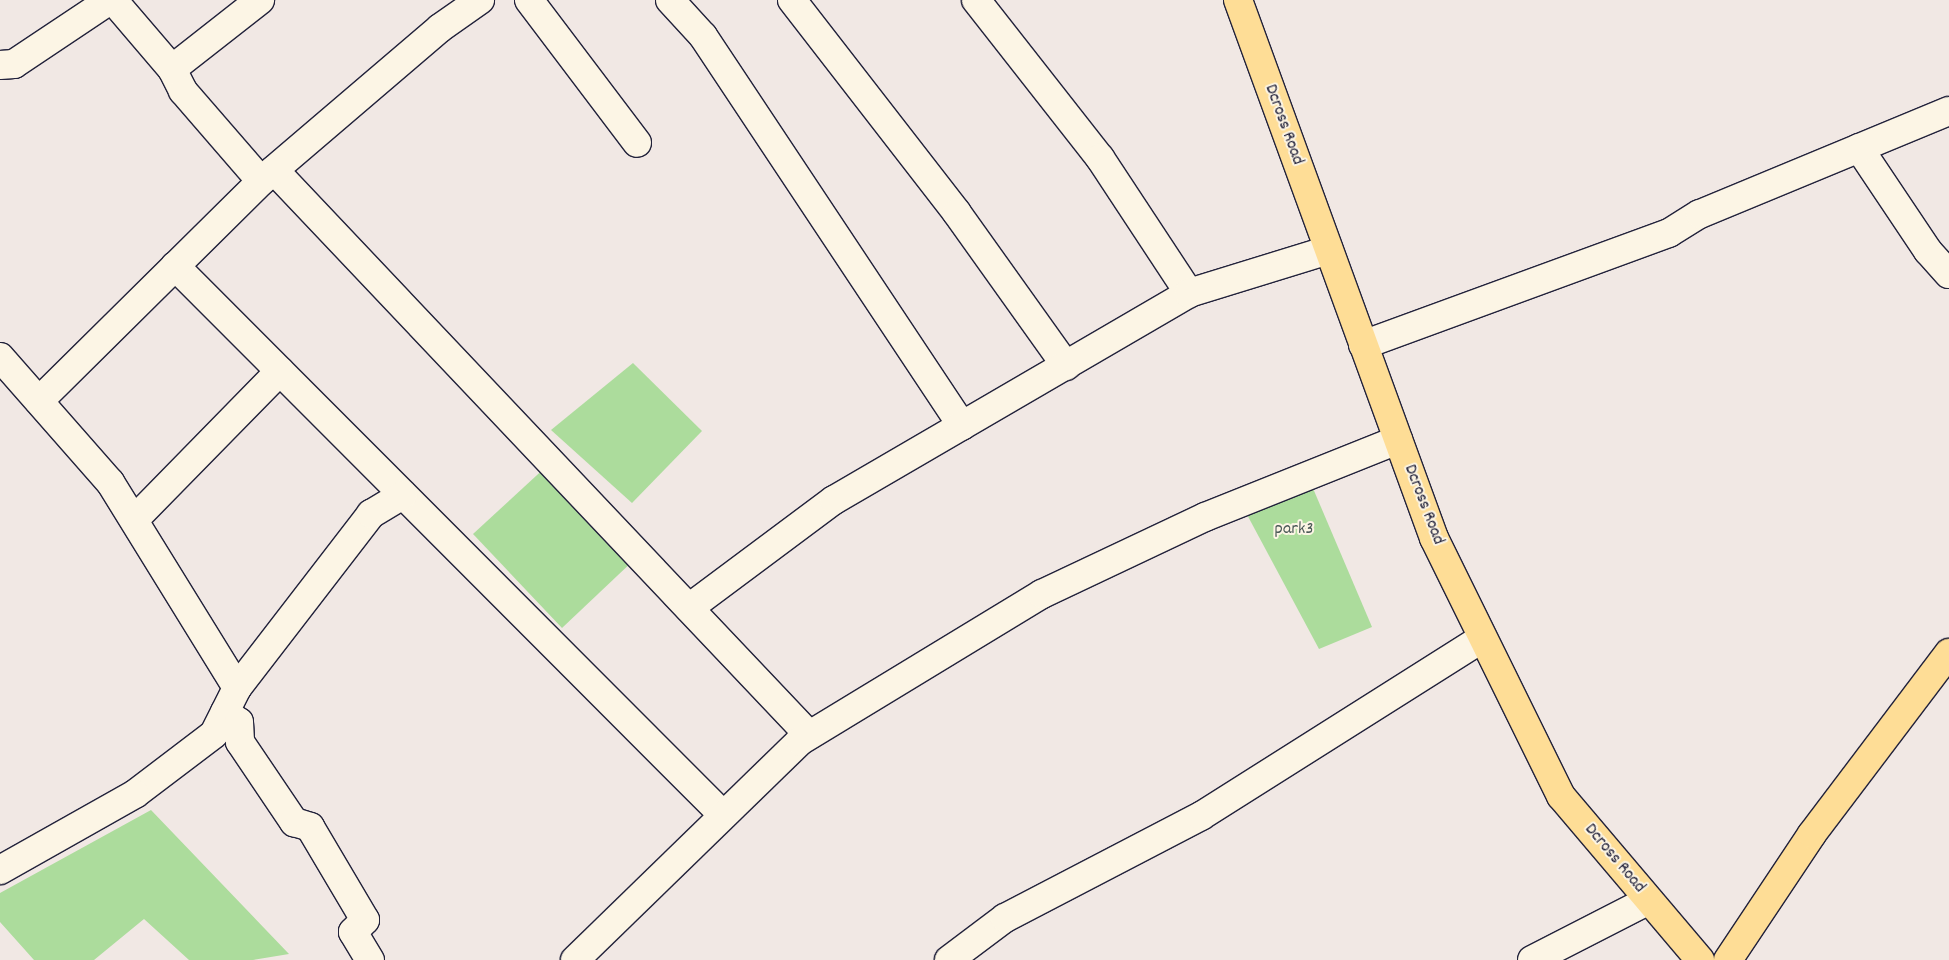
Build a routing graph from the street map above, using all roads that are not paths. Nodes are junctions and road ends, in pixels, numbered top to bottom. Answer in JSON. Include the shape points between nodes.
{"nodes":[{"id":1,"x":112,"y":0,"type":"edge"},
{"id":2,"x":260,"y":0,"type":"edge"},
{"id":3,"x":480,"y":0,"type":"edge"},
{"id":4,"x":530,"y":0,"type":"edge"},
{"id":5,"x":670,"y":0,"type":"edge"},
{"id":6,"x":792,"y":0,"type":"edge"},
{"id":7,"x":976,"y":0,"type":"edge"},
{"id":8,"x":1238,"y":0,"type":"edge"},
{"id":9,"x":0,"y":65,"type":"edge"},
{"id":10,"x":172,"y":69,"type":"junction"},
{"id":11,"x":1949,"y":111,"type":"edge"},
{"id":12,"x":637,"y":143,"type":"dead end"},
{"id":13,"x":1859,"y":148,"type":"junction"},
{"id":14,"x":267,"y":175,"type":"junction"},
{"id":15,"x":1329,"y":250,"type":"junction"},
{"id":16,"x":175,"y":266,"type":"junction"},
{"id":17,"x":1949,"y":274,"type":"edge"},
{"id":18,"x":1189,"y":293,"type":"junction"},
{"id":19,"x":1363,"y":345,"type":"junction"},
{"id":20,"x":0,"y":358,"type":"edge"},
{"id":21,"x":1066,"y":366,"type":"junction"},
{"id":22,"x":280,"y":371,"type":"junction"},
{"id":23,"x":39,"y":401,"type":"junction"},
{"id":24,"x":962,"y":426,"type":"junction"},
{"id":25,"x":1398,"y":440,"type":"junction"},
{"id":26,"x":403,"y":495,"type":"junction"},
{"id":27,"x":135,"y":519,"type":"junction"},
{"id":28,"x":689,"y":608,"type":"junction"},
{"id":29,"x":1483,"y":638,"type":"junction"},
{"id":30,"x":1949,"y":652,"type":"edge"},
{"id":31,"x":238,"y":688,"type":"junction"},
{"id":32,"x":225,"y":712,"type":"junction"},
{"id":33,"x":810,"y":735,"type":"junction"},
{"id":34,"x":723,"y":815,"type":"junction"},
{"id":35,"x":0,"y":870,"type":"edge"},
{"id":36,"x":1649,"y":900,"type":"junction"},
{"id":37,"x":370,"y":960,"type":"edge"},
{"id":38,"x":574,"y":960,"type":"edge"},
{"id":39,"x":949,"y":960,"type":"edge"},
{"id":40,"x":1532,"y":960,"type":"edge"},
{"id":41,"x":1700,"y":960,"type":"edge"},
{"id":42,"x":1728,"y":960,"type":"edge"}],
"edges":[{"from":1,"to":9,"type":"street","via":[[14,64]]},
{"from":1,"to":10,"type":"street"},
{"from":2,"to":10,"type":"street"},
{"from":3,"to":14,"type":"street","via":[[440,28]]},
{"from":4,"to":12,"type":"street"},
{"from":5,"to":24,"type":"street","via":[[703,36]]},
{"from":6,"to":21,"type":"street","via":[[958,213]]},
{"from":7,"to":18,"type":"street","via":[[1100,158]]},
{"from":8,"to":15,"type":"main road","name":"Dcross Road"},
{"from":10,"to":14,"type":"street","via":[[183,90]]},
{"from":11,"to":13,"type":"street"},
{"from":13,"to":17,"type":"street","via":[[1928,251]]},
{"from":13,"to":19,"type":"street","via":[[1700,214],[1670,233]]},
{"from":14,"to":16,"type":"street"},
{"from":14,"to":28,"type":"street"},
{"from":15,"to":18,"type":"street"},
{"from":15,"to":19,"type":"main road","name":"Dcross Road"},
{"from":16,"to":22,"type":"street"},
{"from":16,"to":23,"type":"street"},
{"from":18,"to":21,"type":"street"},
{"from":19,"to":25,"type":"main road","name":"Dcross Road"},
{"from":20,"to":23,"type":"street"},
{"from":21,"to":24,"type":"street"},
{"from":22,"to":26,"type":"street"},
{"from":22,"to":27,"type":"street"},
{"from":23,"to":27,"type":"street","via":[[110,482]]},
{"from":24,"to":28,"type":"street","via":[[834,500]]},
{"from":25,"to":29,"type":"main road","name":"Dcross Road","via":[[1434,538]]},
{"from":25,"to":33,"type":"street","via":[[1205,517],[1042,594]]},
{"from":26,"to":31,"type":"street","via":[[371,514]]},
{"from":26,"to":34,"type":"street"},
{"from":27,"to":31,"type":"street"},
{"from":28,"to":33,"type":"street"},
{"from":29,"to":36,"type":"main road","name":"Dcross Road","via":[[1561,796]]},
{"from":29,"to":39,"type":"street","via":[[1201,816],[1005,918]]},
{"from":30,"to":42,"type":"main road","via":[[1812,834]]},
{"from":31,"to":32,"type":"street"},
{"from":32,"to":35,"type":"street","via":[[214,734],[135,794]]},
{"from":32,"to":37,"type":"street","via":[[239,722],[240,742],[294,822],[310,827],[365,920],[352,932]]},
{"from":33,"to":34,"type":"street"},
{"from":34,"to":38,"type":"street"},
{"from":36,"to":40,"type":"street"},
{"from":36,"to":41,"type":"main road","name":"Dcross Road"}]}
